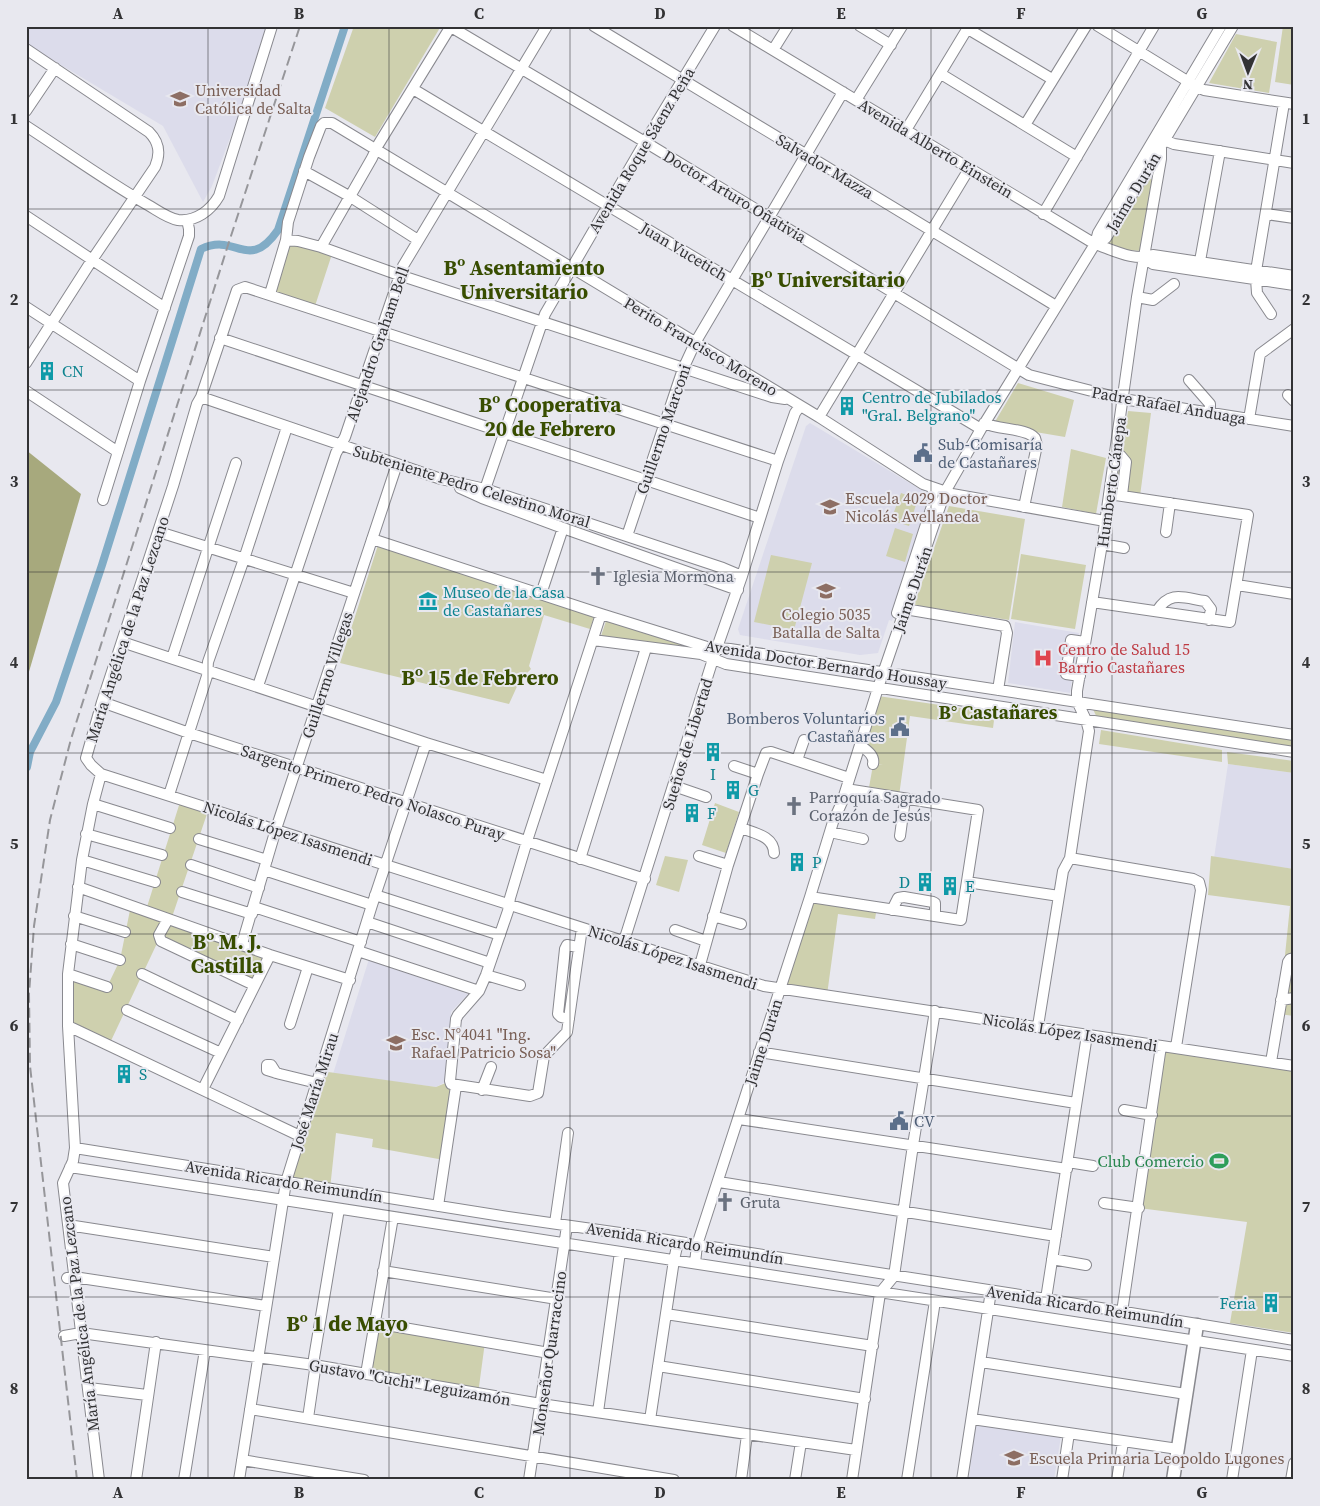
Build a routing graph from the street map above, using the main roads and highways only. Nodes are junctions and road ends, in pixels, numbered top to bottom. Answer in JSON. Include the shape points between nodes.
{"nodes":[{"id":1,"x":1197,"y":1324,"type":"road end"},
{"id":2,"x":1173,"y":1480,"type":"edge"}],
"edges":[{"from":1,"to":2,"type":"main road"}]}
